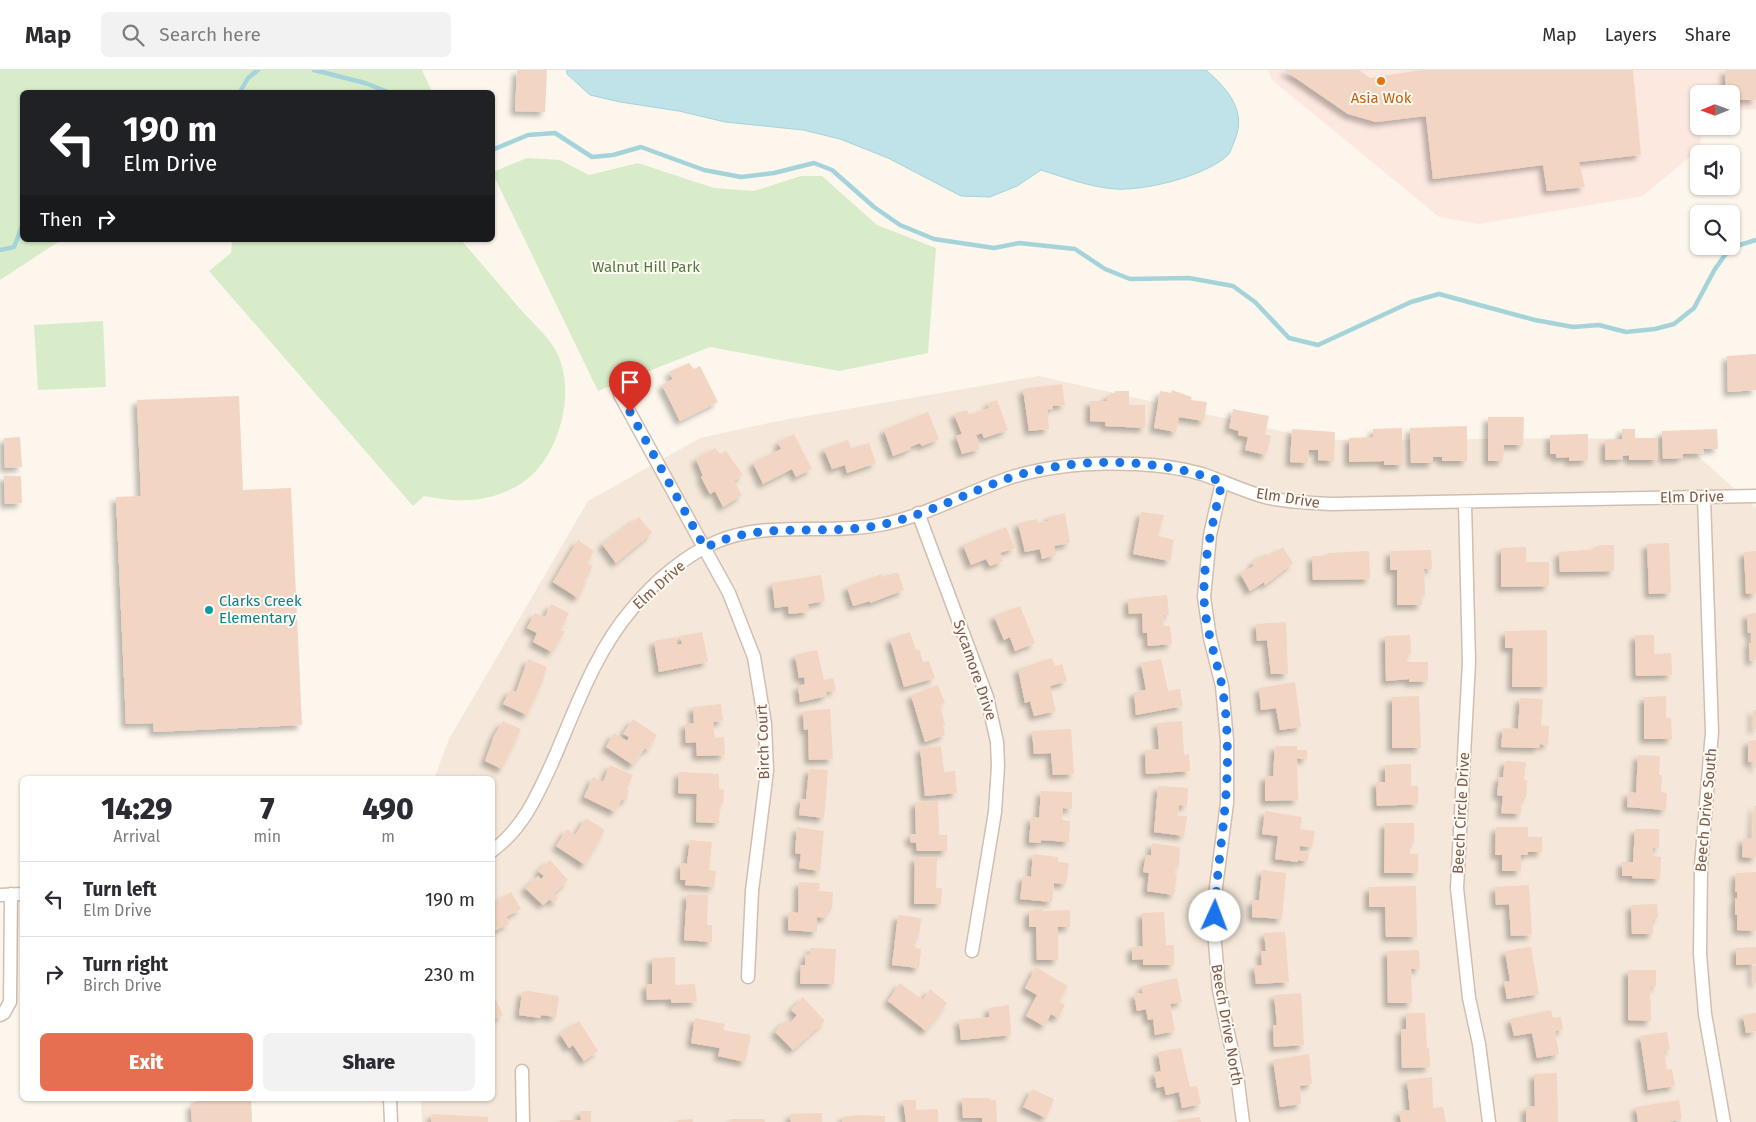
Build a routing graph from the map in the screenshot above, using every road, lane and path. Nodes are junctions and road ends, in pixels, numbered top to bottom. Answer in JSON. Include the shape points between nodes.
{"nodes":[{"id":1,"x":620,"y":395,"type":"dead end"},
{"id":2,"x":1222,"y":482,"type":"junction"},
{"id":3,"x":1756,"y":496,"type":"edge"},
{"id":4,"x":1704,"y":497,"type":"junction"},
{"id":5,"x":1465,"y":503,"type":"junction"},
{"id":6,"x":918,"y":513,"type":"junction"},
{"id":7,"x":705,"y":548,"type":"junction"},
{"id":8,"x":495,"y":848,"type":"edge"},
{"id":9,"x":11,"y":894,"type":"edge"},
{"id":10,"x":972,"y":952,"type":"dead end"},
{"id":11,"x":748,"y":977,"type":"dead end"},
{"id":12,"x":0,"y":1015,"type":"edge"},
{"id":13,"x":522,"y":1071,"type":"dead end"},
{"id":14,"x":390,"y":1101,"type":"edge"},
{"id":15,"x":391,"y":1122,"type":"edge"},
{"id":16,"x":523,"y":1122,"type":"edge"},
{"id":17,"x":1243,"y":1122,"type":"edge"},
{"id":18,"x":1489,"y":1122,"type":"edge"},
{"id":19,"x":1724,"y":1122,"type":"edge"}],
"edges":[{"from":1,"to":7,"type":"street","name":"Birch Court"},
{"from":2,"to":5,"type":"street","name":"Elm Drive","via":[[1266,497],[1292,501],[1331,504]]},
{"from":2,"to":6,"type":"street","name":"Elm Drive","via":[[1164,466],[1081,464],[1009,478]]},
{"from":2,"to":17,"type":"street","name":"Beech Drive North","via":[[1210,535],[1204,597],[1222,686],[1228,740],[1227,803],[1214,931],[1219,990],[1237,1075]]},
{"from":3,"to":4,"type":"street","name":"Elm Drive"},
{"from":4,"to":5,"type":"street","name":"Elm Drive"},
{"from":4,"to":19,"type":"street","name":"Beech Drive South","via":[[1712,732],[1700,864],[1700,954],[1705,1014]]},
{"from":5,"to":18,"type":"street","name":"Beech Circle Drive","via":[[1469,662],[1457,888],[1468,989]]},
{"from":6,"to":7,"type":"street","name":"Elm Drive","via":[[882,525],[856,529],[778,530],[732,537]]},
{"from":6,"to":10,"type":"street","name":"Sycamore Drive","via":[[987,697],[997,742],[995,812]]},
{"from":7,"to":8,"type":"street","name":"Elm Drive","via":[[645,594],[618,626],[598,660],[532,808],[514,832]]},
{"from":7,"to":11,"type":"street","name":"Birch Court","via":[[742,621],[754,657],[765,724],[767,771],[752,891]]},
{"from":9,"to":12,"type":"street","via":[[10,1002]]},
{"from":13,"to":16,"type":"street"},
{"from":14,"to":15,"type":"street"}]}
